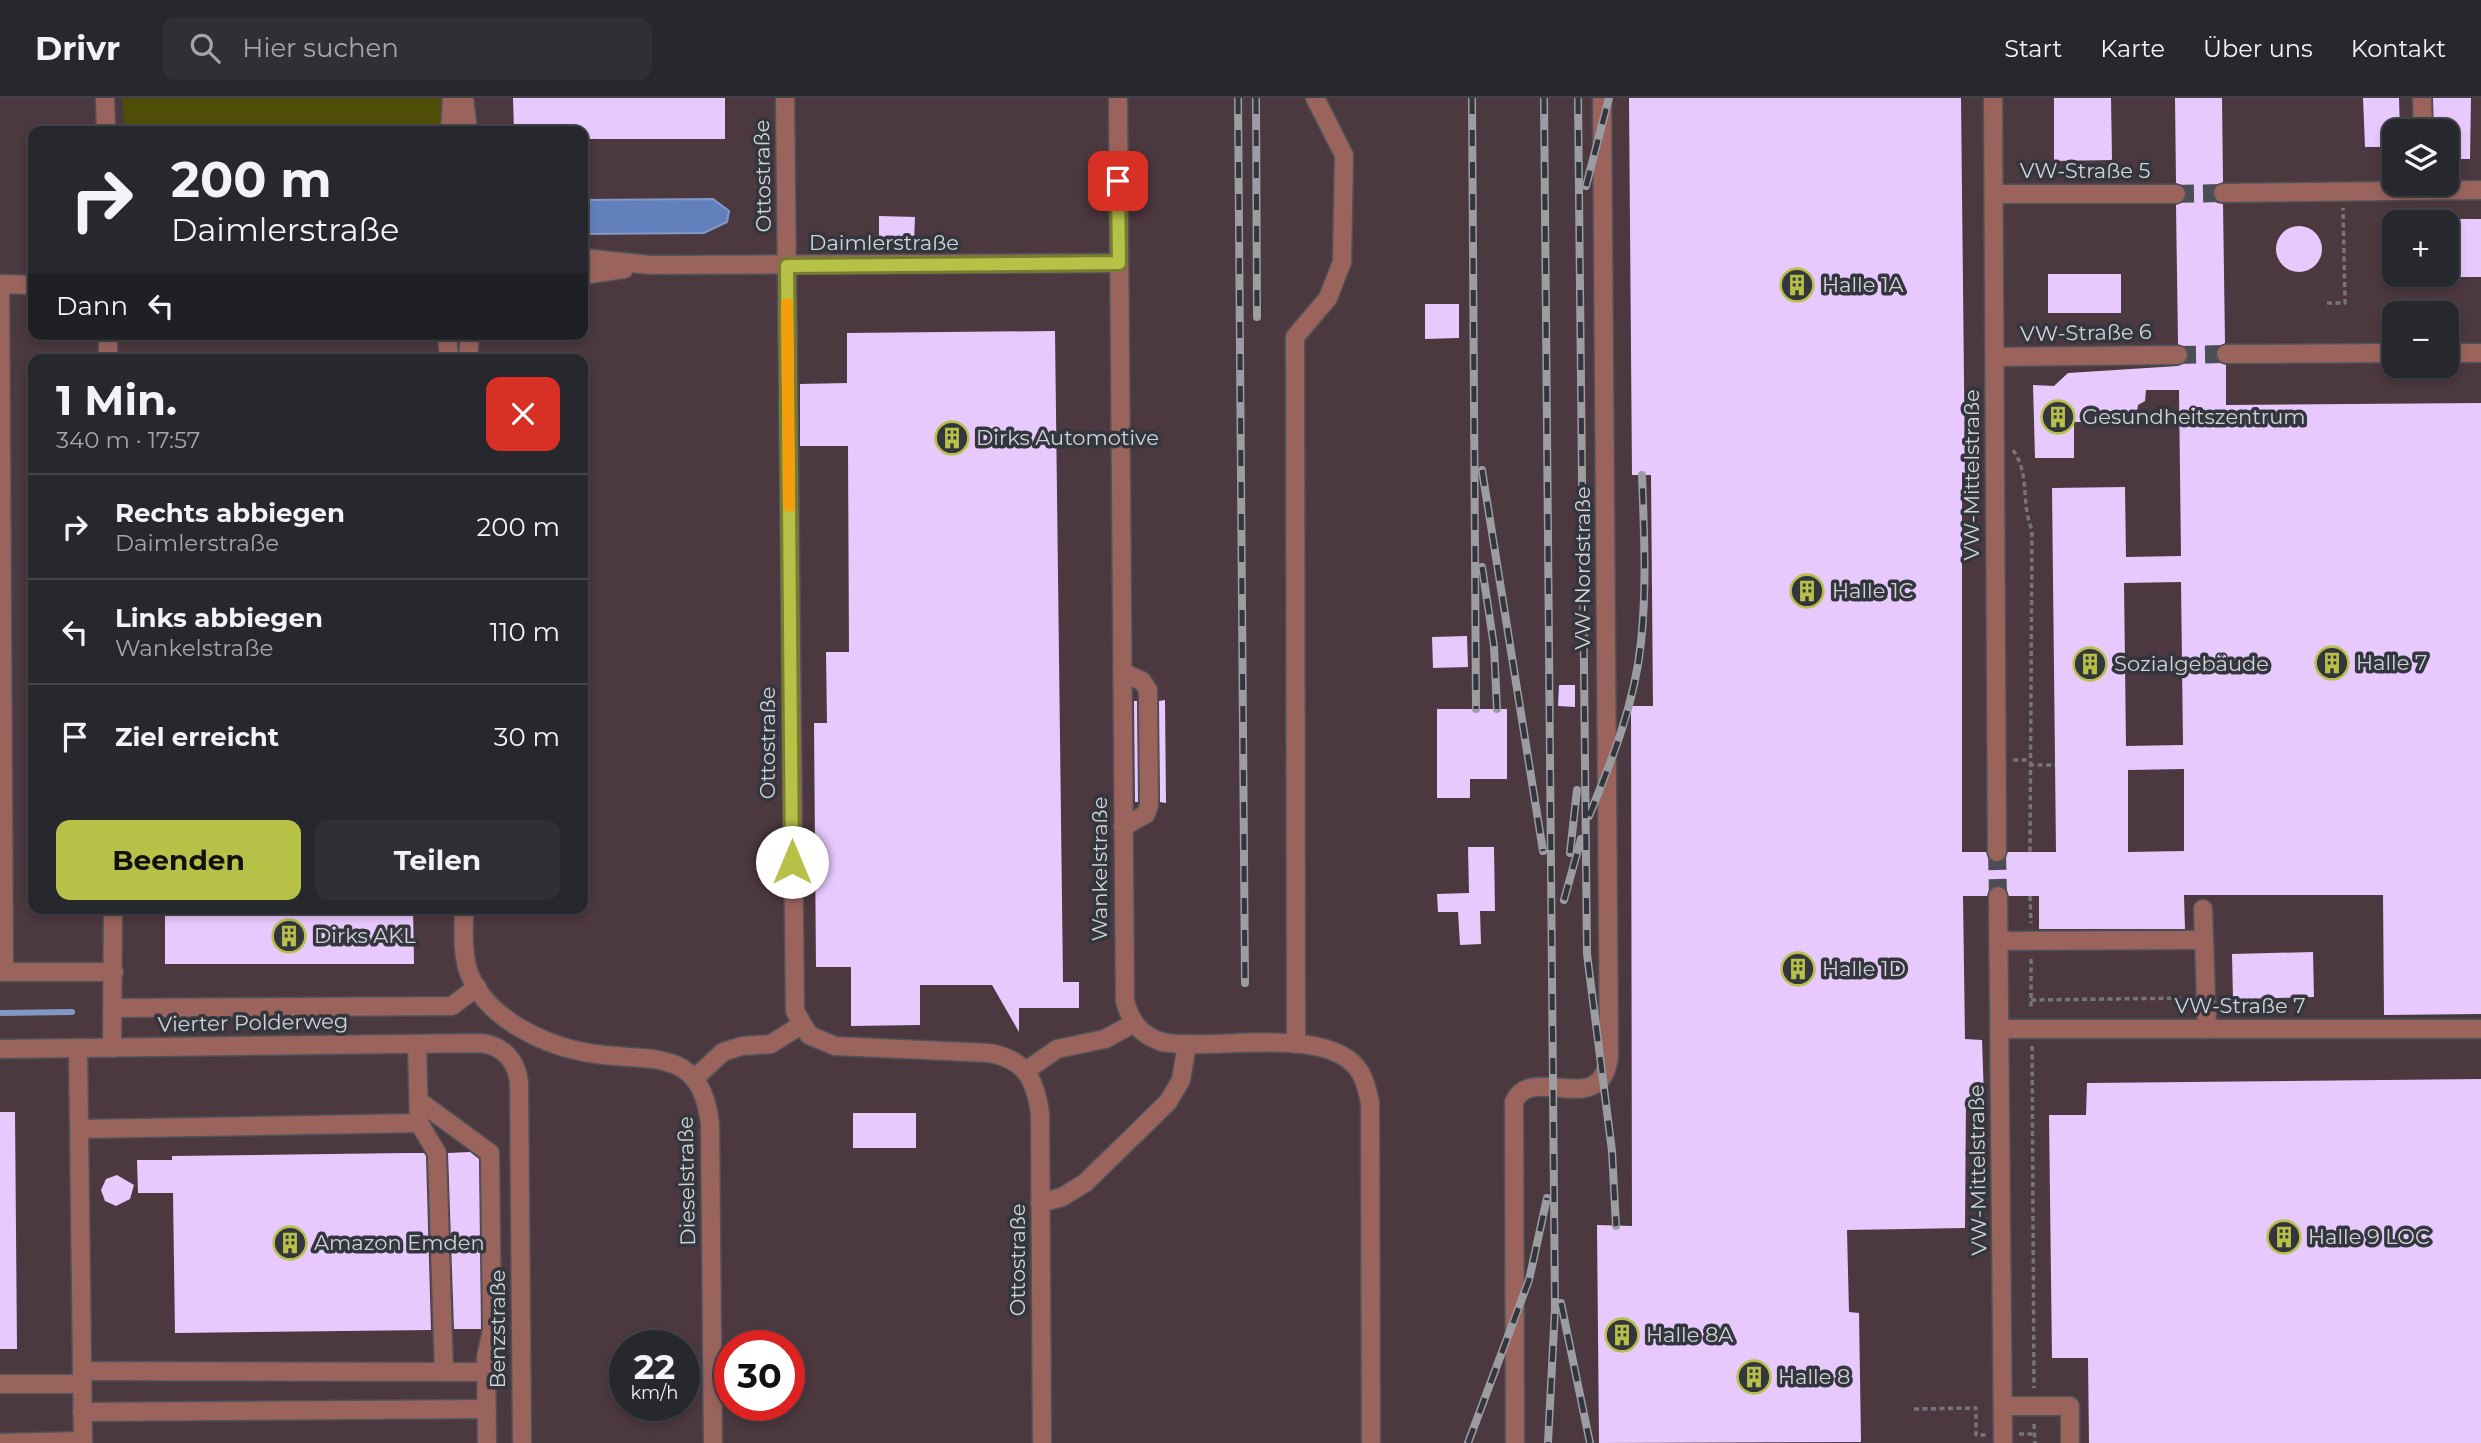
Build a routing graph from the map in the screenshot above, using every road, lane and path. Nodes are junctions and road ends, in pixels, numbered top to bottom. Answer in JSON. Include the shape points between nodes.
{"nodes":[{"id":1,"x":105,"y":98,"type":"edge"},
{"id":2,"x":452,"y":98,"type":"edge"},
{"id":3,"x":464,"y":98,"type":"edge"},
{"id":4,"x":785,"y":98,"type":"edge"},
{"id":5,"x":1118,"y":98,"type":"edge"},
{"id":6,"x":1315,"y":98,"type":"edge"},
{"id":7,"x":1602,"y":98,"type":"edge"},
{"id":8,"x":1993,"y":98,"type":"edge"},
{"id":9,"x":2422,"y":98,"type":"edge"},
{"id":10,"x":2423,"y":119,"type":"edge"},
{"id":11,"x":106,"y":126,"type":"edge"},
{"id":12,"x":450,"y":126,"type":"edge"},
{"id":13,"x":467,"y":126,"type":"edge"},
{"id":14,"x":2459,"y":189,"type":"edge"},
{"id":15,"x":2382,"y":190,"type":"edge"},
{"id":16,"x":2481,"y":190,"type":"edge"},
{"id":17,"x":2343,"y":192,"type":"junction"},
{"id":18,"x":2223,"y":193,"type":"tunnel mouth"},
{"id":19,"x":1993,"y":194,"type":"junction"},
{"id":20,"x":2176,"y":194,"type":"tunnel mouth"},
{"id":21,"x":588,"y":259,"type":"edge"},
{"id":22,"x":1119,"y":263,"type":"junction"},
{"id":23,"x":650,"y":265,"type":"junction"},
{"id":24,"x":787,"y":266,"type":"junction"},
{"id":25,"x":588,"y":274,"type":"edge"},
{"id":26,"x":0,"y":284,"type":"edge"},
{"id":27,"x":28,"y":285,"type":"edge"},
{"id":28,"x":2327,"y":303,"type":"dead end"},
{"id":29,"x":2382,"y":353,"type":"edge"},
{"id":30,"x":2459,"y":353,"type":"edge"},
{"id":31,"x":2481,"y":353,"type":"edge"},
{"id":32,"x":2225,"y":354,"type":"tunnel mouth"},
{"id":33,"x":2178,"y":355,"type":"tunnel mouth"},
{"id":34,"x":1994,"y":357,"type":"junction"},
{"id":35,"x":2010,"y":445,"type":"dead end"},
{"id":36,"x":1122,"y":672,"type":"junction"},
{"id":37,"x":2029,"y":765,"type":"junction"},
{"id":38,"x":2055,"y":765,"type":"dead end"},
{"id":39,"x":1123,"y":827,"type":"junction"},
{"id":40,"x":1997,"y":852,"type":"tunnel mouth"},
{"id":41,"x":2030,"y":852,"type":"dead end"},
{"id":42,"x":1998,"y":896,"type":"tunnel mouth"},
{"id":43,"x":2031,"y":896,"type":"dead end"},
{"id":44,"x":2203,"y":909,"type":"dead end"},
{"id":45,"x":113,"y":914,"type":"edge"},
{"id":46,"x":464,"y":914,"type":"edge"},
{"id":47,"x":2204,"y":940,"type":"junction"},
{"id":48,"x":1998,"y":941,"type":"junction"},
{"id":49,"x":2031,"y":941,"type":"junction"},
{"id":50,"x":2,"y":972,"type":"edge"},
{"id":51,"x":114,"y":972,"type":"junction"},
{"id":52,"x":477,"y":987,"type":"junction"},
{"id":53,"x":2206,"y":998,"type":"junction"},
{"id":54,"x":2031,"y":1000,"type":"junction"},
{"id":55,"x":114,"y":1007,"type":"junction"},
{"id":56,"x":1134,"y":1023,"type":"junction"},
{"id":57,"x":801,"y":1025,"type":"junction"},
{"id":58,"x":1999,"y":1029,"type":"junction"},
{"id":59,"x":2032,"y":1029,"type":"junction"},
{"id":60,"x":2207,"y":1029,"type":"junction"},
{"id":61,"x":2481,"y":1029,"type":"edge"},
{"id":62,"x":417,"y":1044,"type":"junction"},
{"id":63,"x":1187,"y":1044,"type":"junction"},
{"id":64,"x":1296,"y":1044,"type":"junction"},
{"id":65,"x":78,"y":1048,"type":"junction"},
{"id":66,"x":111,"y":1048,"type":"junction"},
{"id":67,"x":0,"y":1049,"type":"edge"},
{"id":68,"x":504,"y":1051,"type":"joint"},
{"id":69,"x":1027,"y":1070,"type":"junction"},
{"id":70,"x":695,"y":1078,"type":"junction"},
{"id":71,"x":419,"y":1101,"type":"junction"},
{"id":72,"x":419,"y":1123,"type":"junction"},
{"id":73,"x":81,"y":1129,"type":"junction"},
{"id":74,"x":1040,"y":1203,"type":"junction"},
{"id":75,"x":444,"y":1372,"type":"junction"},
{"id":76,"x":486,"y":1372,"type":"junction"},
{"id":77,"x":82,"y":1377,"type":"junction"},
{"id":78,"x":0,"y":1384,"type":"edge"},
{"id":79,"x":2003,"y":1406,"type":"junction"},
{"id":80,"x":2034,"y":1406,"type":"junction"},
{"id":81,"x":487,"y":1409,"type":"junction"},
{"id":82,"x":1914,"y":1409,"type":"dead end"},
{"id":83,"x":82,"y":1412,"type":"junction"},
{"id":84,"x":2034,"y":1434,"type":"junction"},
{"id":85,"x":2003,"y":1439,"type":"edge"},
{"id":86,"x":83,"y":1442,"type":"edge"},
{"id":87,"x":0,"y":1443,"type":"edge"},
{"id":88,"x":487,"y":1443,"type":"edge"},
{"id":89,"x":522,"y":1443,"type":"edge"},
{"id":90,"x":713,"y":1443,"type":"edge"},
{"id":91,"x":1042,"y":1443,"type":"edge"},
{"id":92,"x":1371,"y":1443,"type":"edge"},
{"id":93,"x":1515,"y":1443,"type":"edge"},
{"id":94,"x":2035,"y":1443,"type":"edge"},
{"id":95,"x":2070,"y":1443,"type":"edge"}],
"edges":[{"from":1,"to":11,"type":"street"},
{"from":2,"to":12,"type":"street"},
{"from":3,"to":13,"type":"street"},
{"from":4,"to":24,"type":"street","name":"Ottostraße"},
{"from":5,"to":22,"type":"street","name":"Wankelstraße"},
{"from":6,"to":64,"type":"street","via":[[1344,155],[1344,182],[1342,262],[1328,298],[1295,337]]},
{"from":7,"to":93,"type":"street","name":"VW-Nordstraße","via":[[1609,1038],[1606,1073],[1596,1084],[1529,1087],[1514,1102]]},
{"from":8,"to":19,"type":"street","name":"VW-Mittelstraße"},
{"from":9,"to":10,"type":"street"},
{"from":14,"to":16,"type":"street"},
{"from":15,"to":17,"type":"street"},
{"from":17,"to":18,"type":"street"},
{"from":17,"to":28,"type":"path","via":[[2345,303]]},
{"from":19,"to":20,"type":"street","name":"VW-Straße 5"},
{"from":19,"to":34,"type":"street","name":"VW-Mittelstraße"},
{"from":21,"to":23,"type":"street","name":"Daimlerstraße"},
{"from":22,"to":24,"type":"street","name":"Daimlerstraße"},
{"from":22,"to":36,"type":"street","name":"Wankelstraße"},
{"from":23,"to":24,"type":"street","name":"Daimlerstraße"},
{"from":23,"to":25,"type":"street","name":"Daimlerstraße"},
{"from":24,"to":57,"type":"street","name":"Ottostraße","via":[[793,997]]},
{"from":26,"to":27,"type":"street"},
{"from":26,"to":50,"type":"street"},
{"from":29,"to":32,"type":"street"},
{"from":30,"to":31,"type":"street"},
{"from":33,"to":34,"type":"street","name":"VW-Straße 6"},
{"from":34,"to":40,"type":"street","name":"VW-Mittelstraße"},
{"from":35,"to":37,"type":"path","via":[[2024,466],[2025,513],[2032,530],[2033,753]]},
{"from":36,"to":39,"type":"street","name":"Wankelstraße"},
{"from":36,"to":39,"type":"street","via":[[1142,681],[1148,690],[1149,792],[1146,814]]},
{"from":37,"to":38,"type":"path"},
{"from":37,"to":41,"type":"path"},
{"from":39,"to":56,"type":"street","name":"Wankelstraße","via":[[1124,989]]},
{"from":42,"to":48,"type":"street","name":"VW-Mittelstraße"},
{"from":43,"to":49,"type":"path"},
{"from":44,"to":47,"type":"street"},
{"from":45,"to":51,"type":"street"},
{"from":46,"to":52,"type":"street","via":[[464,955]]},
{"from":47,"to":49,"type":"street"},
{"from":47,"to":53,"type":"street"},
{"from":48,"to":49,"type":"street"},
{"from":48,"to":58,"type":"street","name":"VW-Mittelstraße"},
{"from":49,"to":54,"type":"path"},
{"from":50,"to":51,"type":"street"},
{"from":51,"to":55,"type":"street"},
{"from":52,"to":55,"type":"street","via":[[452,1006]]},
{"from":52,"to":70,"type":"street","via":[[509,1019],[546,1041],[596,1055],[666,1062]]},
{"from":53,"to":54,"type":"path"},
{"from":53,"to":60,"type":"street"},
{"from":54,"to":59,"type":"path"},
{"from":55,"to":66,"type":"street"},
{"from":56,"to":63,"type":"street","via":[[1151,1038]]},
{"from":56,"to":69,"type":"street","via":[[1105,1039],[1057,1049]]},
{"from":57,"to":69,"type":"street","via":[[809,1035],[835,1046],[989,1053],[1011,1059]]},
{"from":57,"to":70,"type":"street","via":[[771,1044],[723,1052]]},
{"from":58,"to":59,"type":"street","name":"VW-Straße 7"},
{"from":58,"to":79,"type":"street","name":"VW-Mittelstraße"},
{"from":59,"to":60,"type":"street","name":"VW-Straße 7"},
{"from":59,"to":80,"type":"path"},
{"from":60,"to":61,"type":"street","name":"VW-Straße 7"},
{"from":62,"to":66,"type":"street","name":"Vierter Polderweg"},
{"from":62,"to":68,"type":"street","name":"Vierter Polderweg","via":[[481,1043]]},
{"from":62,"to":71,"type":"street"},
{"from":63,"to":64,"type":"street"},
{"from":63,"to":74,"type":"street","via":[[1181,1080],[1168,1102],[1085,1183]]},
{"from":64,"to":92,"type":"street","via":[[1337,1052],[1360,1071],[1366,1085],[1370,1117]]},
{"from":65,"to":66,"type":"street","name":"Vierter Polderweg"},
{"from":65,"to":67,"type":"street","name":"Vierter Polderweg"},
{"from":65,"to":73,"type":"street"},
{"from":68,"to":89,"type":"street","name":"Benzstraße","via":[[515,1065],[519,1082]]},
{"from":69,"to":74,"type":"street","name":"Ottostraße","via":[[1040,1113]]},
{"from":70,"to":90,"type":"street","name":"Dieselstraße","via":[[708,1105],[710,1123]]},
{"from":71,"to":72,"type":"street"},
{"from":71,"to":76,"type":"street","via":[[491,1153],[492,1330]]},
{"from":72,"to":73,"type":"street"},
{"from":72,"to":75,"type":"street","via":[[437,1153]]},
{"from":73,"to":77,"type":"street"},
{"from":74,"to":91,"type":"street","name":"Ottostraße"},
{"from":75,"to":76,"type":"street"},
{"from":75,"to":77,"type":"street"},
{"from":76,"to":81,"type":"street"},
{"from":77,"to":78,"type":"street"},
{"from":77,"to":83,"type":"street"},
{"from":79,"to":80,"type":"street"},
{"from":79,"to":85,"type":"street","name":"VW-Mittelstraße"},
{"from":80,"to":84,"type":"path"},
{"from":80,"to":95,"type":"street","via":[[2070,1406]]},
{"from":81,"to":83,"type":"street"},
{"from":81,"to":88,"type":"street"},
{"from":82,"to":85,"type":"path","via":[[1976,1408],[1976,1435]]},
{"from":83,"to":86,"type":"street"},
{"from":84,"to":85,"type":"path"},
{"from":84,"to":94,"type":"path"},
{"from":86,"to":87,"type":"street"}]}
